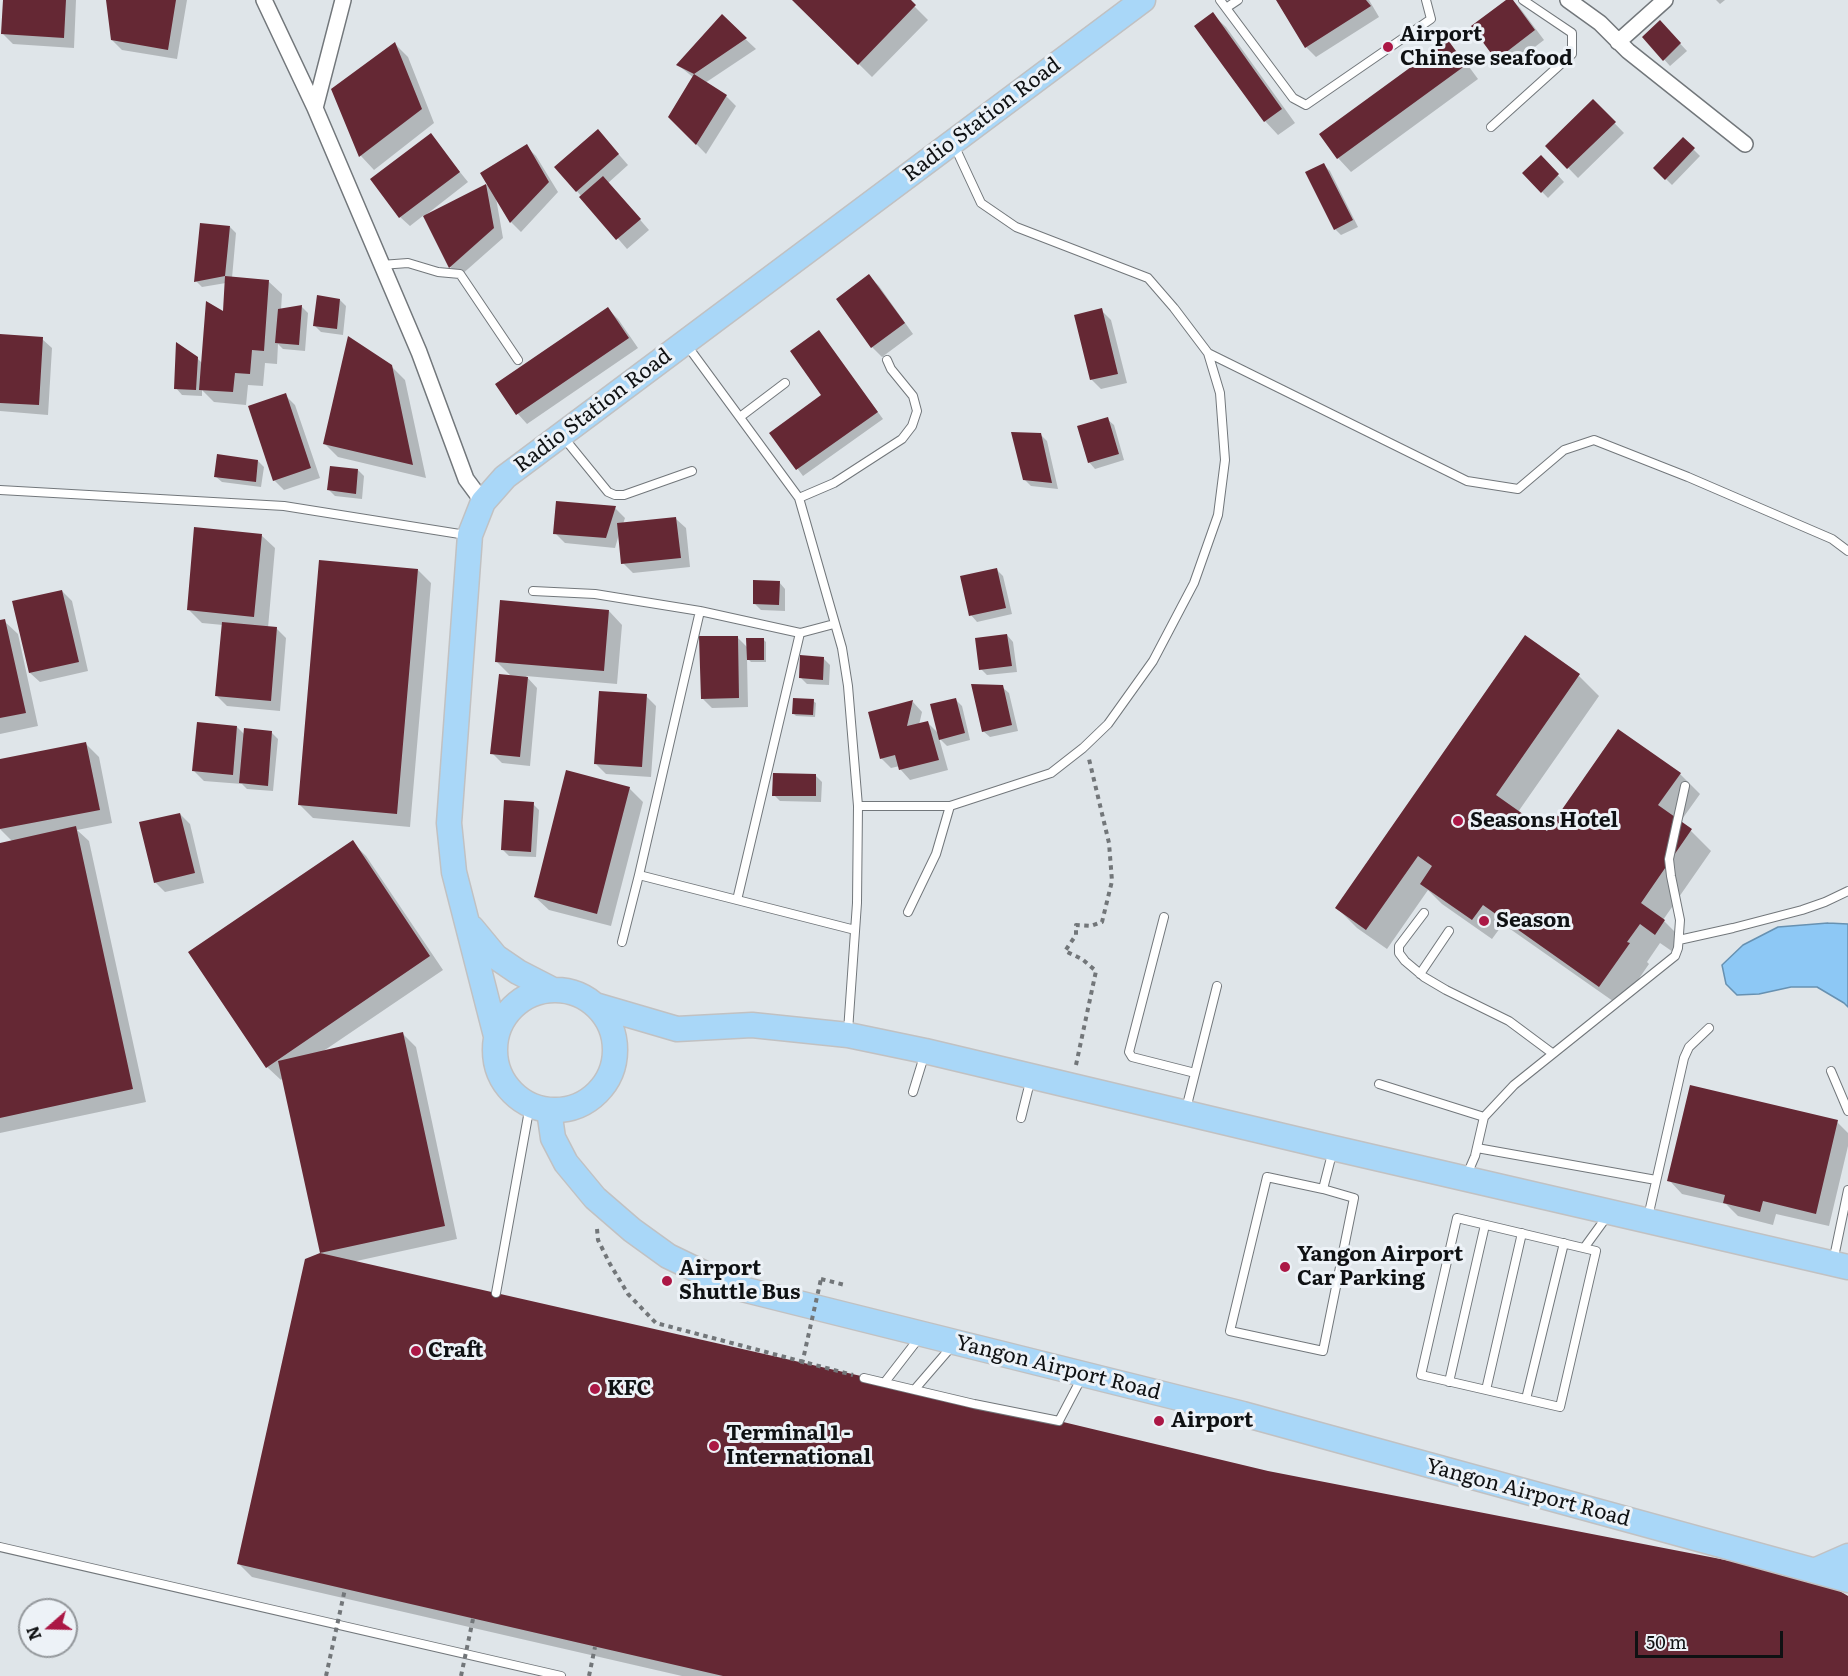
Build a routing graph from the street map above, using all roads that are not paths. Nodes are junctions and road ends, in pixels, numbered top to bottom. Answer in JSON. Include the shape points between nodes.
{"nodes":[{"id":1,"x":264,"y":0,"type":"edge"},
{"id":2,"x":343,"y":0,"type":"edge"},
{"id":3,"x":1143,"y":0,"type":"edge"},
{"id":4,"x":1220,"y":0,"type":"edge"},
{"id":5,"x":1238,"y":0,"type":"edge"},
{"id":6,"x":1426,"y":0,"type":"edge"},
{"id":7,"x":1523,"y":0,"type":"edge"},
{"id":8,"x":1568,"y":0,"type":"edge"},
{"id":9,"x":1665,"y":0,"type":"edge"},
{"id":10,"x":1226,"y":8,"type":"junction"},
{"id":11,"x":1618,"y":42,"type":"junction"},
{"id":12,"x":315,"y":108,"type":"junction"},
{"id":13,"x":1491,"y":127,"type":"dead end"},
{"id":14,"x":953,"y":142,"type":"junction"},
{"id":15,"x":1745,"y":144,"type":"dead end"},
{"id":16,"x":381,"y":265,"type":"junction"},
{"id":17,"x":685,"y":342,"type":"junction"},
{"id":18,"x":1208,"y":353,"type":"junction"},
{"id":19,"x":518,"y":360,"type":"dead end"},
{"id":20,"x":887,"y":360,"type":"dead end"},
{"id":21,"x":785,"y":383,"type":"dead end"},
{"id":22,"x":740,"y":417,"type":"junction"},
{"id":23,"x":562,"y":434,"type":"junction"},
{"id":24,"x":692,"y":471,"type":"dead end"},
{"id":25,"x":1,"y":489,"type":"edge"},
{"id":26,"x":799,"y":498,"type":"junction"},
{"id":27,"x":483,"y":502,"type":"junction"},
{"id":28,"x":470,"y":535,"type":"junction"},
{"id":29,"x":1848,"y":551,"type":"edge"},
{"id":30,"x":534,"y":591,"type":"dead end"},
{"id":31,"x":700,"y":611,"type":"junction"},
{"id":32,"x":834,"y":624,"type":"junction"},
{"id":33,"x":800,"y":633,"type":"junction"},
{"id":34,"x":1685,"y":786,"type":"dead end"},
{"id":35,"x":858,"y":806,"type":"junction"},
{"id":36,"x":950,"y":806,"type":"junction"},
{"id":37,"x":639,"y":875,"type":"junction"},
{"id":38,"x":1848,"y":891,"type":"edge"},
{"id":39,"x":737,"y":900,"type":"junction"},
{"id":40,"x":908,"y":912,"type":"dead end"},
{"id":41,"x":1424,"y":913,"type":"dead end"},
{"id":42,"x":1164,"y":917,"type":"dead end"},
{"id":43,"x":466,"y":921,"type":"junction"},
{"id":44,"x":855,"y":930,"type":"junction"},
{"id":45,"x":1449,"y":931,"type":"dead end"},
{"id":46,"x":1679,"y":940,"type":"junction"},
{"id":47,"x":622,"y":942,"type":"dead end"},
{"id":48,"x":1420,"y":974,"type":"junction"},
{"id":49,"x":1217,"y":986,"type":"dead end"},
{"id":50,"x":553,"y":990,"type":"junction"},
{"id":51,"x":595,"y":1005,"type":"junction"},
{"id":52,"x":1709,"y":1028,"type":"dead end"},
{"id":53,"x":848,"y":1035,"type":"junction"},
{"id":54,"x":496,"y":1036,"type":"junction"},
{"id":55,"x":926,"y":1052,"type":"junction"},
{"id":56,"x":1552,"y":1053,"type":"junction"},
{"id":57,"x":1831,"y":1071,"type":"dead end"},
{"id":58,"x":1196,"y":1073,"type":"junction"},
{"id":59,"x":1032,"y":1077,"type":"junction"},
{"id":60,"x":1379,"y":1084,"type":"dead end"},
{"id":61,"x":913,"y":1092,"type":"dead end"},
{"id":62,"x":539,"y":1107,"type":"junction"},
{"id":63,"x":1848,"y":1111,"type":"edge"},
{"id":64,"x":1185,"y":1113,"type":"junction"},
{"id":65,"x":1484,"y":1116,"type":"junction"},
{"id":66,"x":1021,"y":1118,"type":"dead end"},
{"id":67,"x":1333,"y":1148,"type":"junction"},
{"id":68,"x":1477,"y":1148,"type":"junction"},
{"id":69,"x":1465,"y":1178,"type":"junction"},
{"id":70,"x":1656,"y":1180,"type":"junction"},
{"id":71,"x":1323,"y":1189,"type":"junction"},
{"id":72,"x":1848,"y":1190,"type":"edge"},
{"id":73,"x":1611,"y":1212,"type":"junction"},
{"id":74,"x":1647,"y":1220,"type":"junction"},
{"id":75,"x":1485,"y":1225,"type":"junction"},
{"id":76,"x":1522,"y":1233,"type":"junction"},
{"id":77,"x":1564,"y":1243,"type":"junction"},
{"id":78,"x":1584,"y":1248,"type":"junction"},
{"id":79,"x":1840,"y":1265,"type":"edge"},
{"id":80,"x":496,"y":1293,"type":"dead end"},
{"id":81,"x":923,"y":1333,"type":"junction"},
{"id":82,"x":956,"y":1342,"type":"junction"},
{"id":83,"x":1083,"y":1374,"type":"junction"},
{"id":84,"x":864,"y":1378,"type":"road end"},
{"id":85,"x":885,"y":1382,"type":"junction"},
{"id":86,"x":1449,"y":1382,"type":"junction"},
{"id":87,"x":914,"y":1389,"type":"junction"},
{"id":88,"x":1486,"y":1390,"type":"junction"},
{"id":89,"x":1526,"y":1400,"type":"junction"},
{"id":90,"x":0,"y":1547,"type":"edge"},
{"id":91,"x":1848,"y":1556,"type":"edge"},
{"id":92,"x":1816,"y":1570,"type":"junction"},
{"id":93,"x":1848,"y":1581,"type":"edge"},
{"id":94,"x":561,"y":1676,"type":"edge"}],
"edges":[{"from":1,"to":12,"type":"street"},
{"from":2,"to":12,"type":"street"},
{"from":3,"to":14,"type":"main road","name":"Radio Station Road"},
{"from":4,"to":10,"type":"lane"},
{"from":5,"to":10,"type":"lane"},
{"from":6,"to":10,"type":"lane","via":[[1431,19],[1306,105],[1293,98]]},
{"from":7,"to":13,"type":"lane","via":[[1572,33],[1572,54]]},
{"from":8,"to":11,"type":"street"},
{"from":9,"to":11,"type":"street"},
{"from":11,"to":15,"type":"street"},
{"from":12,"to":16,"type":"street"},
{"from":14,"to":17,"type":"main road","name":"Radio Station Road"},
{"from":14,"to":18,"type":"lane","via":[[981,203],[1016,226],[1148,278]]},
{"from":16,"to":19,"type":"lane","via":[[408,263],[460,274]]},
{"from":16,"to":27,"type":"street","via":[[419,352],[457,459]]},
{"from":17,"to":22,"type":"lane"},
{"from":17,"to":23,"type":"main road","name":"Radio Station Road"},
{"from":18,"to":29,"type":"lane","via":[[1467,482],[1518,489],[1564,450],[1594,440],[1832,538]]},
{"from":18,"to":36,"type":"lane","via":[[1220,393],[1225,460],[1218,515],[1194,583],[1153,662],[1108,724],[1051,773]]},
{"from":20,"to":26,"type":"lane","via":[[913,396],[916,411],[912,426],[902,439],[844,477]]},
{"from":21,"to":22,"type":"lane"},
{"from":22,"to":26,"type":"lane"},
{"from":23,"to":24,"type":"lane","via":[[608,492],[615,495]]},
{"from":23,"to":27,"type":"main road","name":"Radio Station Road","via":[[505,477]]},
{"from":25,"to":28,"type":"lane","via":[[284,506]]},
{"from":26,"to":32,"type":"lane"},
{"from":27,"to":28,"type":"main road","name":"Radio Station Road"},
{"from":28,"to":43,"type":"main road","name":"Radio Station Road","via":[[449,824],[454,872]]},
{"from":30,"to":31,"type":"lane","via":[[595,594]]},
{"from":31,"to":33,"type":"lane"},
{"from":31,"to":37,"type":"lane"},
{"from":32,"to":33,"type":"lane"},
{"from":32,"to":35,"type":"lane","via":[[848,686]]},
{"from":33,"to":39,"type":"lane"},
{"from":34,"to":46,"type":"lane","via":[[1670,859],[1680,920]]},
{"from":35,"to":36,"type":"lane"},
{"from":35,"to":44,"type":"lane"},
{"from":36,"to":40,"type":"lane","via":[[936,854]]},
{"from":37,"to":39,"type":"lane"},
{"from":37,"to":47,"type":"lane"},
{"from":38,"to":46,"type":"lane","via":[[1802,910]]},
{"from":39,"to":44,"type":"lane"},
{"from":41,"to":48,"type":"lane","via":[[1398,950]]},
{"from":42,"to":58,"type":"lane","via":[[1129,1052],[1132,1057]]},
{"from":43,"to":50,"type":"main road","via":[[496,957]]},
{"from":43,"to":54,"type":"main road","name":"Radio Station Road"},
{"from":44,"to":53,"type":"lane"},
{"from":45,"to":48,"type":"lane"},
{"from":46,"to":56,"type":"lane","via":[[1670,961]]},
{"from":48,"to":56,"type":"lane","via":[[1509,1021]]},
{"from":49,"to":58,"type":"lane"},
{"from":50,"to":51,"type":"main road","via":[[582,996]]},
{"from":50,"to":54,"type":"main road","via":[[533,993],[516,1003]]},
{"from":51,"to":53,"type":"main road","via":[[677,1029],[752,1025]]},
{"from":51,"to":62,"type":"main road","via":[[614,1037],[615,1056],[610,1074],[585,1102],[567,1109]]},
{"from":52,"to":70,"type":"lane","via":[[1689,1047],[1684,1058]]},
{"from":53,"to":55,"type":"main road"},
{"from":54,"to":62,"type":"main road","via":[[495,1057],[501,1077],[514,1093]]},
{"from":55,"to":59,"type":"main road"},
{"from":55,"to":61,"type":"lane"},
{"from":56,"to":65,"type":"lane"},
{"from":57,"to":63,"type":"lane"},
{"from":58,"to":64,"type":"lane"},
{"from":59,"to":64,"type":"main road"},
{"from":59,"to":66,"type":"lane"},
{"from":60,"to":65,"type":"lane"},
{"from":62,"to":80,"type":"lane"},
{"from":62,"to":81,"type":"main road","name":"Yangon Airport Road","via":[[566,1163],[595,1198],[668,1256],[730,1286]]},
{"from":64,"to":67,"type":"main road"},
{"from":65,"to":68,"type":"lane"},
{"from":67,"to":69,"type":"main road"},
{"from":67,"to":71,"type":"lane"},
{"from":68,"to":69,"type":"lane"},
{"from":68,"to":70,"type":"lane"},
{"from":69,"to":73,"type":"main road"},
{"from":70,"to":74,"type":"lane"},
{"from":71,"to":71,"type":"lane","via":[[1354,1198],[1323,1351],[1230,1331],[1268,1177]]},
{"from":72,"to":79,"type":"lane"},
{"from":73,"to":74,"type":"main road"},
{"from":73,"to":78,"type":"lane"},
{"from":74,"to":79,"type":"main road"},
{"from":75,"to":76,"type":"lane"},
{"from":75,"to":86,"type":"lane"},
{"from":75,"to":86,"type":"lane","via":[[1457,1218],[1421,1375]]},
{"from":76,"to":77,"type":"lane"},
{"from":76,"to":88,"type":"lane"},
{"from":77,"to":78,"type":"lane"},
{"from":77,"to":89,"type":"lane"},
{"from":78,"to":89,"type":"lane","via":[[1596,1251],[1560,1407]]},
{"from":81,"to":82,"type":"main road","name":"Yangon Airport Road"},
{"from":81,"to":85,"type":"lane"},
{"from":82,"to":83,"type":"main road","name":"Yangon Airport Road"},
{"from":82,"to":87,"type":"lane"},
{"from":83,"to":87,"type":"lane","via":[[1059,1421]]},
{"from":83,"to":92,"type":"main road","name":"Yangon Airport Road"},
{"from":84,"to":85,"type":"lane"},
{"from":85,"to":87,"type":"lane"},
{"from":86,"to":88,"type":"lane"},
{"from":88,"to":89,"type":"lane"},
{"from":90,"to":94,"type":"lane"},
{"from":91,"to":92,"type":"main road"},
{"from":92,"to":93,"type":"main road","name":"Yangon Airport Road"}]}
